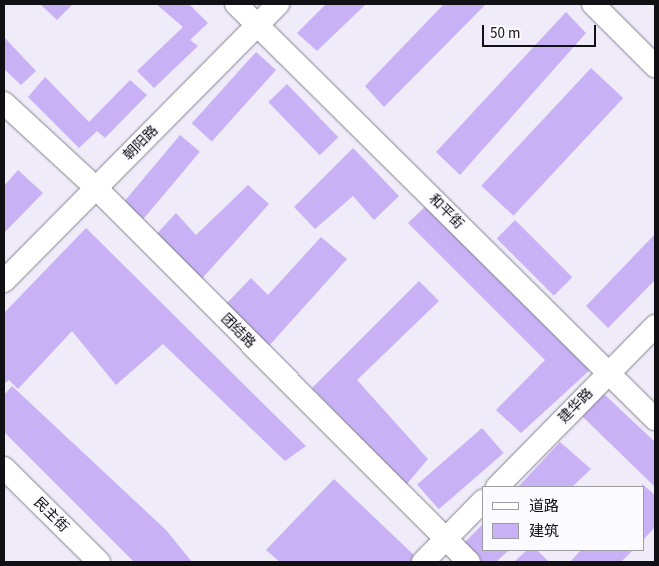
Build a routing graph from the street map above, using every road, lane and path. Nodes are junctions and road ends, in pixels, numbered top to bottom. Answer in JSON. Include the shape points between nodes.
{"nodes":[{"id":1,"x":236,"y":4,"type":"edge"},
{"id":2,"x":278,"y":4,"type":"edge"},
{"id":3,"x":593,"y":4,"type":"edge"},
{"id":4,"x":258,"y":26,"type":"junction"},
{"id":5,"x":655,"y":66,"type":"edge"},
{"id":6,"x":4,"y":103,"type":"edge"},
{"id":7,"x":96,"y":188,"type":"junction"},
{"id":8,"x":4,"y":281,"type":"edge"},
{"id":9,"x":655,"y":326,"type":"edge"},
{"id":10,"x":609,"y":373,"type":"junction"},
{"id":11,"x":655,"y":419,"type":"edge"},
{"id":12,"x":4,"y":468,"type":"edge"},
{"id":13,"x":498,"y":486,"type":"edge"},
{"id":14,"x":482,"y":502,"type":"edge"},
{"id":15,"x":446,"y":539,"type":"junction"},
{"id":16,"x":99,"y":562,"type":"edge"},
{"id":17,"x":423,"y":562,"type":"edge"},
{"id":18,"x":469,"y":562,"type":"edge"}],
"edges":[{"from":1,"to":4,"type":"street","name":"和平街"},
{"from":2,"to":4,"type":"street","name":"朝阳路"},
{"from":3,"to":5,"type":"street"},
{"from":4,"to":7,"type":"street","name":"朝阳路"},
{"from":4,"to":10,"type":"street","name":"和平街"},
{"from":6,"to":7,"type":"street","name":"团结路"},
{"from":7,"to":8,"type":"street","name":"朝阳路"},
{"from":7,"to":15,"type":"street","name":"团结路"},
{"from":9,"to":10,"type":"street","name":"建华路"},
{"from":10,"to":11,"type":"street","name":"和平街"},
{"from":10,"to":13,"type":"street","name":"建华路"},
{"from":12,"to":16,"type":"street","name":"民主街"},
{"from":14,"to":15,"type":"street"},
{"from":15,"to":17,"type":"street"},
{"from":15,"to":18,"type":"street","name":"团结路"}]}
